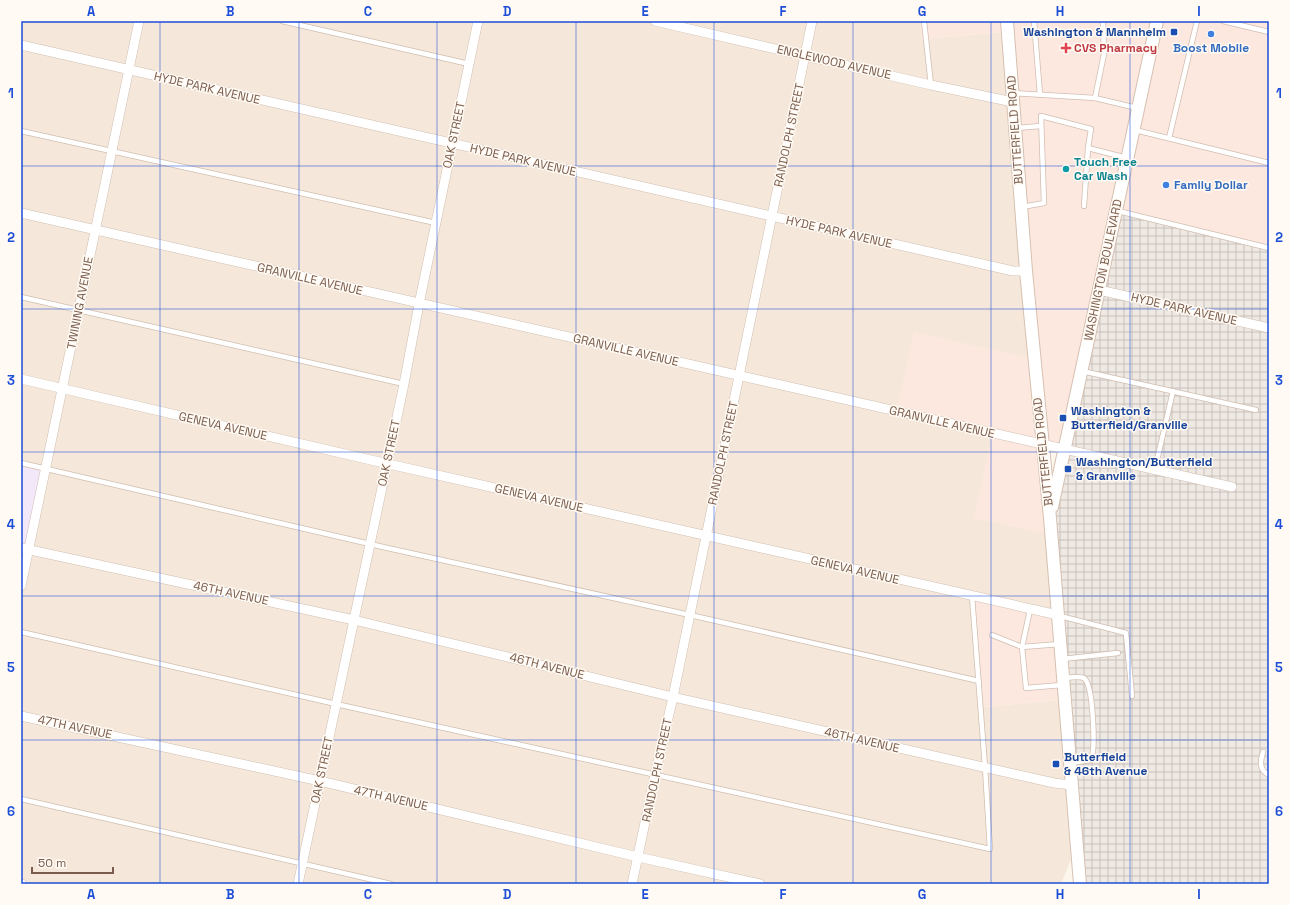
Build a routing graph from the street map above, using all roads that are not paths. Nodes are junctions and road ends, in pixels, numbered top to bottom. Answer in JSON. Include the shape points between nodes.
{"nodes":[{"id":1,"x":139,"y":21,"type":"edge"},
{"id":2,"x":282,"y":21,"type":"edge"},
{"id":3,"x":478,"y":21,"type":"edge"},
{"id":4,"x":655,"y":21,"type":"edge"},
{"id":5,"x":812,"y":21,"type":"edge"},
{"id":6,"x":924,"y":21,"type":"edge"},
{"id":7,"x":1007,"y":21,"type":"edge"},
{"id":8,"x":1034,"y":21,"type":"edge"},
{"id":9,"x":1103,"y":21,"type":"edge"},
{"id":10,"x":1157,"y":21,"type":"edge"},
{"id":11,"x":1197,"y":21,"type":"edge"},
{"id":12,"x":1223,"y":21,"type":"edge"},
{"id":13,"x":1269,"y":32,"type":"edge"},
{"id":14,"x":21,"y":45,"type":"edge"},
{"id":15,"x":805,"y":56,"type":"junction"},
{"id":16,"x":469,"y":64,"type":"junction"},
{"id":17,"x":129,"y":70,"type":"junction"},
{"id":18,"x":931,"y":85,"type":"junction"},
{"id":19,"x":1040,"y":95,"type":"junction"},
{"id":20,"x":1012,"y":98,"type":"junction"},
{"id":21,"x":1095,"y":98,"type":"junction"},
{"id":22,"x":1138,"y":108,"type":"junction"},
{"id":23,"x":1041,"y":126,"type":"junction"},
{"id":24,"x":1015,"y":128,"type":"junction"},
{"id":25,"x":1133,"y":129,"type":"junction"},
{"id":26,"x":21,"y":131,"type":"edge"},
{"id":27,"x":1169,"y":138,"type":"junction"},
{"id":28,"x":452,"y":144,"type":"junction"},
{"id":29,"x":1088,"y":148,"type":"junction"},
{"id":30,"x":111,"y":152,"type":"junction"},
{"id":31,"x":1127,"y":158,"type":"junction"},
{"id":32,"x":1269,"y":163,"type":"edge"},
{"id":33,"x":1084,"y":206,"type":"dead end"},
{"id":34,"x":1021,"y":207,"type":"junction"},
{"id":35,"x":1116,"y":210,"type":"junction"},
{"id":36,"x":21,"y":213,"type":"edge"},
{"id":37,"x":772,"y":217,"type":"junction"},
{"id":38,"x":436,"y":223,"type":"junction"},
{"id":39,"x":95,"y":230,"type":"junction"},
{"id":40,"x":1269,"y":248,"type":"edge"},
{"id":41,"x":1026,"y":271,"type":"junction"},
{"id":42,"x":1099,"y":290,"type":"junction"},
{"id":43,"x":21,"y":297,"type":"edge"},
{"id":44,"x":419,"y":304,"type":"junction"},
{"id":45,"x":79,"y":310,"type":"junction"},
{"id":46,"x":1269,"y":328,"type":"edge"},
{"id":47,"x":1082,"y":371,"type":"junction"},
{"id":48,"x":739,"y":376,"type":"junction"},
{"id":49,"x":21,"y":379,"type":"edge"},
{"id":50,"x":404,"y":384,"type":"junction"},
{"id":51,"x":62,"y":389,"type":"junction"},
{"id":52,"x":1173,"y":391,"type":"junction"},
{"id":53,"x":1256,"y":410,"type":"dead end"},
{"id":54,"x":1042,"y":445,"type":"junction"},
{"id":55,"x":1065,"y":450,"type":"junction"},
{"id":56,"x":21,"y":463,"type":"edge"},
{"id":57,"x":386,"y":464,"type":"junction"},
{"id":58,"x":46,"y":468,"type":"junction"},
{"id":59,"x":1155,"y":470,"type":"junction"},
{"id":60,"x":1232,"y":487,"type":"dead end"},
{"id":61,"x":1050,"y":518,"type":"junction"},
{"id":62,"x":706,"y":536,"type":"junction"},
{"id":63,"x":369,"y":543,"type":"junction"},
{"id":64,"x":25,"y":549,"type":"edge"},
{"id":65,"x":21,"y":586,"type":"edge"},
{"id":66,"x":972,"y":596,"type":"junction"},
{"id":67,"x":1030,"y":610,"type":"junction"},
{"id":68,"x":690,"y":615,"type":"junction"},
{"id":69,"x":1058,"y":615,"type":"junction"},
{"id":70,"x":354,"y":620,"type":"junction"},
{"id":71,"x":21,"y":632,"type":"edge"},
{"id":72,"x":992,"y":635,"type":"dead end"},
{"id":73,"x":1060,"y":644,"type":"junction"},
{"id":74,"x":1022,"y":647,"type":"junction"},
{"id":75,"x":1118,"y":653,"type":"dead end"},
{"id":76,"x":1062,"y":658,"type":"junction"},
{"id":77,"x":979,"y":681,"type":"junction"},
{"id":78,"x":1063,"y":682,"type":"junction"},
{"id":79,"x":1132,"y":696,"type":"dead end"},
{"id":80,"x":673,"y":697,"type":"junction"},
{"id":81,"x":336,"y":704,"type":"junction"},
{"id":82,"x":21,"y":716,"type":"edge"},
{"id":83,"x":1263,"y":752,"type":"dead end"},
{"id":84,"x":1070,"y":763,"type":"junction"},
{"id":85,"x":985,"y":767,"type":"junction"},
{"id":86,"x":655,"y":775,"type":"junction"},
{"id":87,"x":1269,"y":775,"type":"edge"},
{"id":88,"x":320,"y":781,"type":"junction"},
{"id":89,"x":1072,"y":785,"type":"junction"},
{"id":90,"x":21,"y":799,"type":"edge"},
{"id":91,"x":638,"y":857,"type":"junction"},
{"id":92,"x":303,"y":864,"type":"junction"},
{"id":93,"x":298,"y":884,"type":"edge"},
{"id":94,"x":391,"y":884,"type":"edge"},
{"id":95,"x":632,"y":884,"type":"edge"},
{"id":96,"x":760,"y":884,"type":"edge"},
{"id":97,"x":1080,"y":884,"type":"edge"}],
"edges":[{"from":1,"to":17,"type":"street","name":"TWINING AVENUE"},
{"from":2,"to":16,"type":"lane"},
{"from":3,"to":16,"type":"street","name":"OAK STREET"},
{"from":4,"to":15,"type":"street","name":"ENGLEWOOD AVENUE"},
{"from":5,"to":15,"type":"street","name":"RANDOLPH STREET"},
{"from":6,"to":18,"type":"lane"},
{"from":7,"to":20,"type":"main road","name":"BUTTERFIELD ROAD"},
{"from":8,"to":19,"type":"lane"},
{"from":9,"to":21,"type":"lane","via":[[1104,54]]},
{"from":10,"to":22,"type":"main road","name":"WASHINGTON BOULEVARD"},
{"from":11,"to":27,"type":"lane"},
{"from":12,"to":13,"type":"lane"},
{"from":14,"to":17,"type":"street","name":"HYDE PARK AVENUE"},
{"from":15,"to":18,"type":"street","name":"ENGLEWOOD AVENUE"},
{"from":15,"to":37,"type":"street","name":"RANDOLPH STREET"},
{"from":16,"to":28,"type":"street","name":"OAK STREET"},
{"from":17,"to":28,"type":"street","name":"HYDE PARK AVENUE"},
{"from":17,"to":30,"type":"street","name":"TWINING AVENUE"},
{"from":18,"to":20,"type":"street","name":"ENGLEWOOD AVENUE"},
{"from":19,"to":20,"type":"lane"},
{"from":19,"to":21,"type":"lane"},
{"from":20,"to":24,"type":"main road","name":"BUTTERFIELD ROAD"},
{"from":21,"to":22,"type":"lane"},
{"from":22,"to":25,"type":"main road","name":"WASHINGTON BOULEVARD"},
{"from":23,"to":24,"type":"lane"},
{"from":23,"to":29,"type":"lane","via":[[1041,116],[1092,129]]},
{"from":23,"to":34,"type":"lane","via":[[1044,203]]},
{"from":24,"to":34,"type":"main road","name":"BUTTERFIELD ROAD"},
{"from":25,"to":27,"type":"lane"},
{"from":25,"to":31,"type":"main road","name":"WASHINGTON BOULEVARD"},
{"from":26,"to":30,"type":"lane"},
{"from":27,"to":32,"type":"lane"},
{"from":28,"to":37,"type":"street","name":"HYDE PARK AVENUE"},
{"from":28,"to":38,"type":"street","name":"OAK STREET"},
{"from":29,"to":31,"type":"lane"},
{"from":29,"to":33,"type":"lane"},
{"from":30,"to":38,"type":"lane"},
{"from":30,"to":39,"type":"street","name":"TWINING AVENUE"},
{"from":31,"to":35,"type":"main road","name":"WASHINGTON BOULEVARD"},
{"from":34,"to":41,"type":"main road","name":"BUTTERFIELD ROAD"},
{"from":35,"to":40,"type":"lane"},
{"from":35,"to":42,"type":"main road","name":"WASHINGTON BOULEVARD"},
{"from":36,"to":39,"type":"street","name":"GRANVILLE AVENUE"},
{"from":37,"to":41,"type":"street","name":"HYDE PARK AVENUE","via":[[1013,271]]},
{"from":37,"to":48,"type":"street","name":"RANDOLPH STREET"},
{"from":38,"to":44,"type":"street","name":"OAK STREET"},
{"from":39,"to":44,"type":"street","name":"GRANVILLE AVENUE"},
{"from":39,"to":45,"type":"street","name":"TWINING AVENUE"},
{"from":41,"to":54,"type":"main road","name":"BUTTERFIELD ROAD"},
{"from":42,"to":46,"type":"street","name":"HYDE PARK AVENUE"},
{"from":42,"to":47,"type":"main road","name":"WASHINGTON BOULEVARD"},
{"from":43,"to":45,"type":"lane"},
{"from":44,"to":48,"type":"street","name":"GRANVILLE AVENUE"},
{"from":44,"to":50,"type":"street","name":"OAK STREET"},
{"from":45,"to":50,"type":"lane"},
{"from":45,"to":51,"type":"street","name":"TWINING AVENUE"},
{"from":47,"to":52,"type":"lane"},
{"from":47,"to":55,"type":"main road","name":"WASHINGTON BOULEVARD"},
{"from":48,"to":54,"type":"street","name":"GRANVILLE AVENUE"},
{"from":48,"to":62,"type":"street","name":"RANDOLPH STREET"},
{"from":49,"to":51,"type":"street","name":"GENEVA AVENUE"},
{"from":50,"to":57,"type":"street","name":"OAK STREET"},
{"from":51,"to":57,"type":"street","name":"GENEVA AVENUE"},
{"from":51,"to":58,"type":"street","name":"TWINING AVENUE"},
{"from":52,"to":53,"type":"lane"},
{"from":52,"to":59,"type":"lane"},
{"from":54,"to":55,"type":"street","name":"GRANVILLE AVENUE"},
{"from":54,"to":61,"type":"main road","name":"BUTTERFIELD ROAD"},
{"from":55,"to":59,"type":"street","name":"GRANVILLE AVENUE"},
{"from":55,"to":61,"type":"main road","name":"WASHINGTON BOULEVARD"},
{"from":56,"to":58,"type":"lane"},
{"from":57,"to":62,"type":"street","name":"GENEVA AVENUE"},
{"from":57,"to":63,"type":"street","name":"OAK STREET"},
{"from":58,"to":63,"type":"lane"},
{"from":58,"to":64,"type":"street","name":"TWINING AVENUE"},
{"from":59,"to":60,"type":"street","name":"GRANVILLE AVENUE"},
{"from":61,"to":69,"type":"main road","name":"BUTTERFIELD ROAD"},
{"from":62,"to":66,"type":"street","name":"GENEVA AVENUE"},
{"from":62,"to":68,"type":"street","name":"RANDOLPH STREET"},
{"from":63,"to":68,"type":"lane"},
{"from":63,"to":70,"type":"street","name":"OAK STREET"},
{"from":64,"to":65,"type":"street","name":"TWINING AVENUE"},
{"from":64,"to":70,"type":"street","name":"46TH AVENUE"},
{"from":66,"to":67,"type":"street","name":"GENEVA AVENUE"},
{"from":66,"to":77,"type":"lane"},
{"from":67,"to":69,"type":"street","name":"GENEVA AVENUE"},
{"from":67,"to":74,"type":"lane"},
{"from":68,"to":77,"type":"lane"},
{"from":68,"to":80,"type":"street","name":"RANDOLPH STREET"},
{"from":69,"to":73,"type":"main road","name":"BUTTERFIELD ROAD"},
{"from":69,"to":79,"type":"lane","via":[[1126,633]]},
{"from":70,"to":80,"type":"street","name":"46TH AVENUE"},
{"from":70,"to":81,"type":"street","name":"OAK STREET"},
{"from":71,"to":81,"type":"lane"},
{"from":72,"to":74,"type":"lane"},
{"from":73,"to":74,"type":"lane"},
{"from":73,"to":76,"type":"main road","name":"BUTTERFIELD ROAD"},
{"from":74,"to":78,"type":"lane","via":[[1026,688]]},
{"from":75,"to":76,"type":"lane"},
{"from":76,"to":78,"type":"main road","name":"BUTTERFIELD ROAD"},
{"from":77,"to":85,"type":"lane"},
{"from":78,"to":84,"type":"main road","name":"BUTTERFIELD ROAD"},
{"from":78,"to":84,"type":"lane","via":[[1083,678],[1089,686],[1092,708],[1093,758],[1089,761]]},
{"from":80,"to":85,"type":"street","name":"46TH AVENUE"},
{"from":80,"to":86,"type":"street","name":"RANDOLPH STREET"},
{"from":81,"to":86,"type":"lane"},
{"from":81,"to":88,"type":"street","name":"OAK STREET"},
{"from":82,"to":88,"type":"street","name":"47TH AVENUE"},
{"from":83,"to":87,"type":"lane","via":[[1260,762],[1262,769]]},
{"from":84,"to":89,"type":"main road","name":"BUTTERFIELD ROAD"},
{"from":85,"to":86,"type":"lane","via":[[990,849]]},
{"from":85,"to":89,"type":"street","name":"46TH AVENUE"},
{"from":86,"to":91,"type":"street","name":"RANDOLPH STREET"},
{"from":88,"to":91,"type":"street","name":"47TH AVENUE"},
{"from":88,"to":92,"type":"street","name":"OAK STREET"},
{"from":89,"to":97,"type":"main road","name":"BUTTERFIELD ROAD"},
{"from":90,"to":92,"type":"lane"},
{"from":91,"to":95,"type":"street","name":"RANDOLPH STREET"},
{"from":91,"to":96,"type":"street","name":"47TH AVENUE"},
{"from":92,"to":93,"type":"street","name":"OAK STREET"},
{"from":92,"to":94,"type":"lane"}]}
